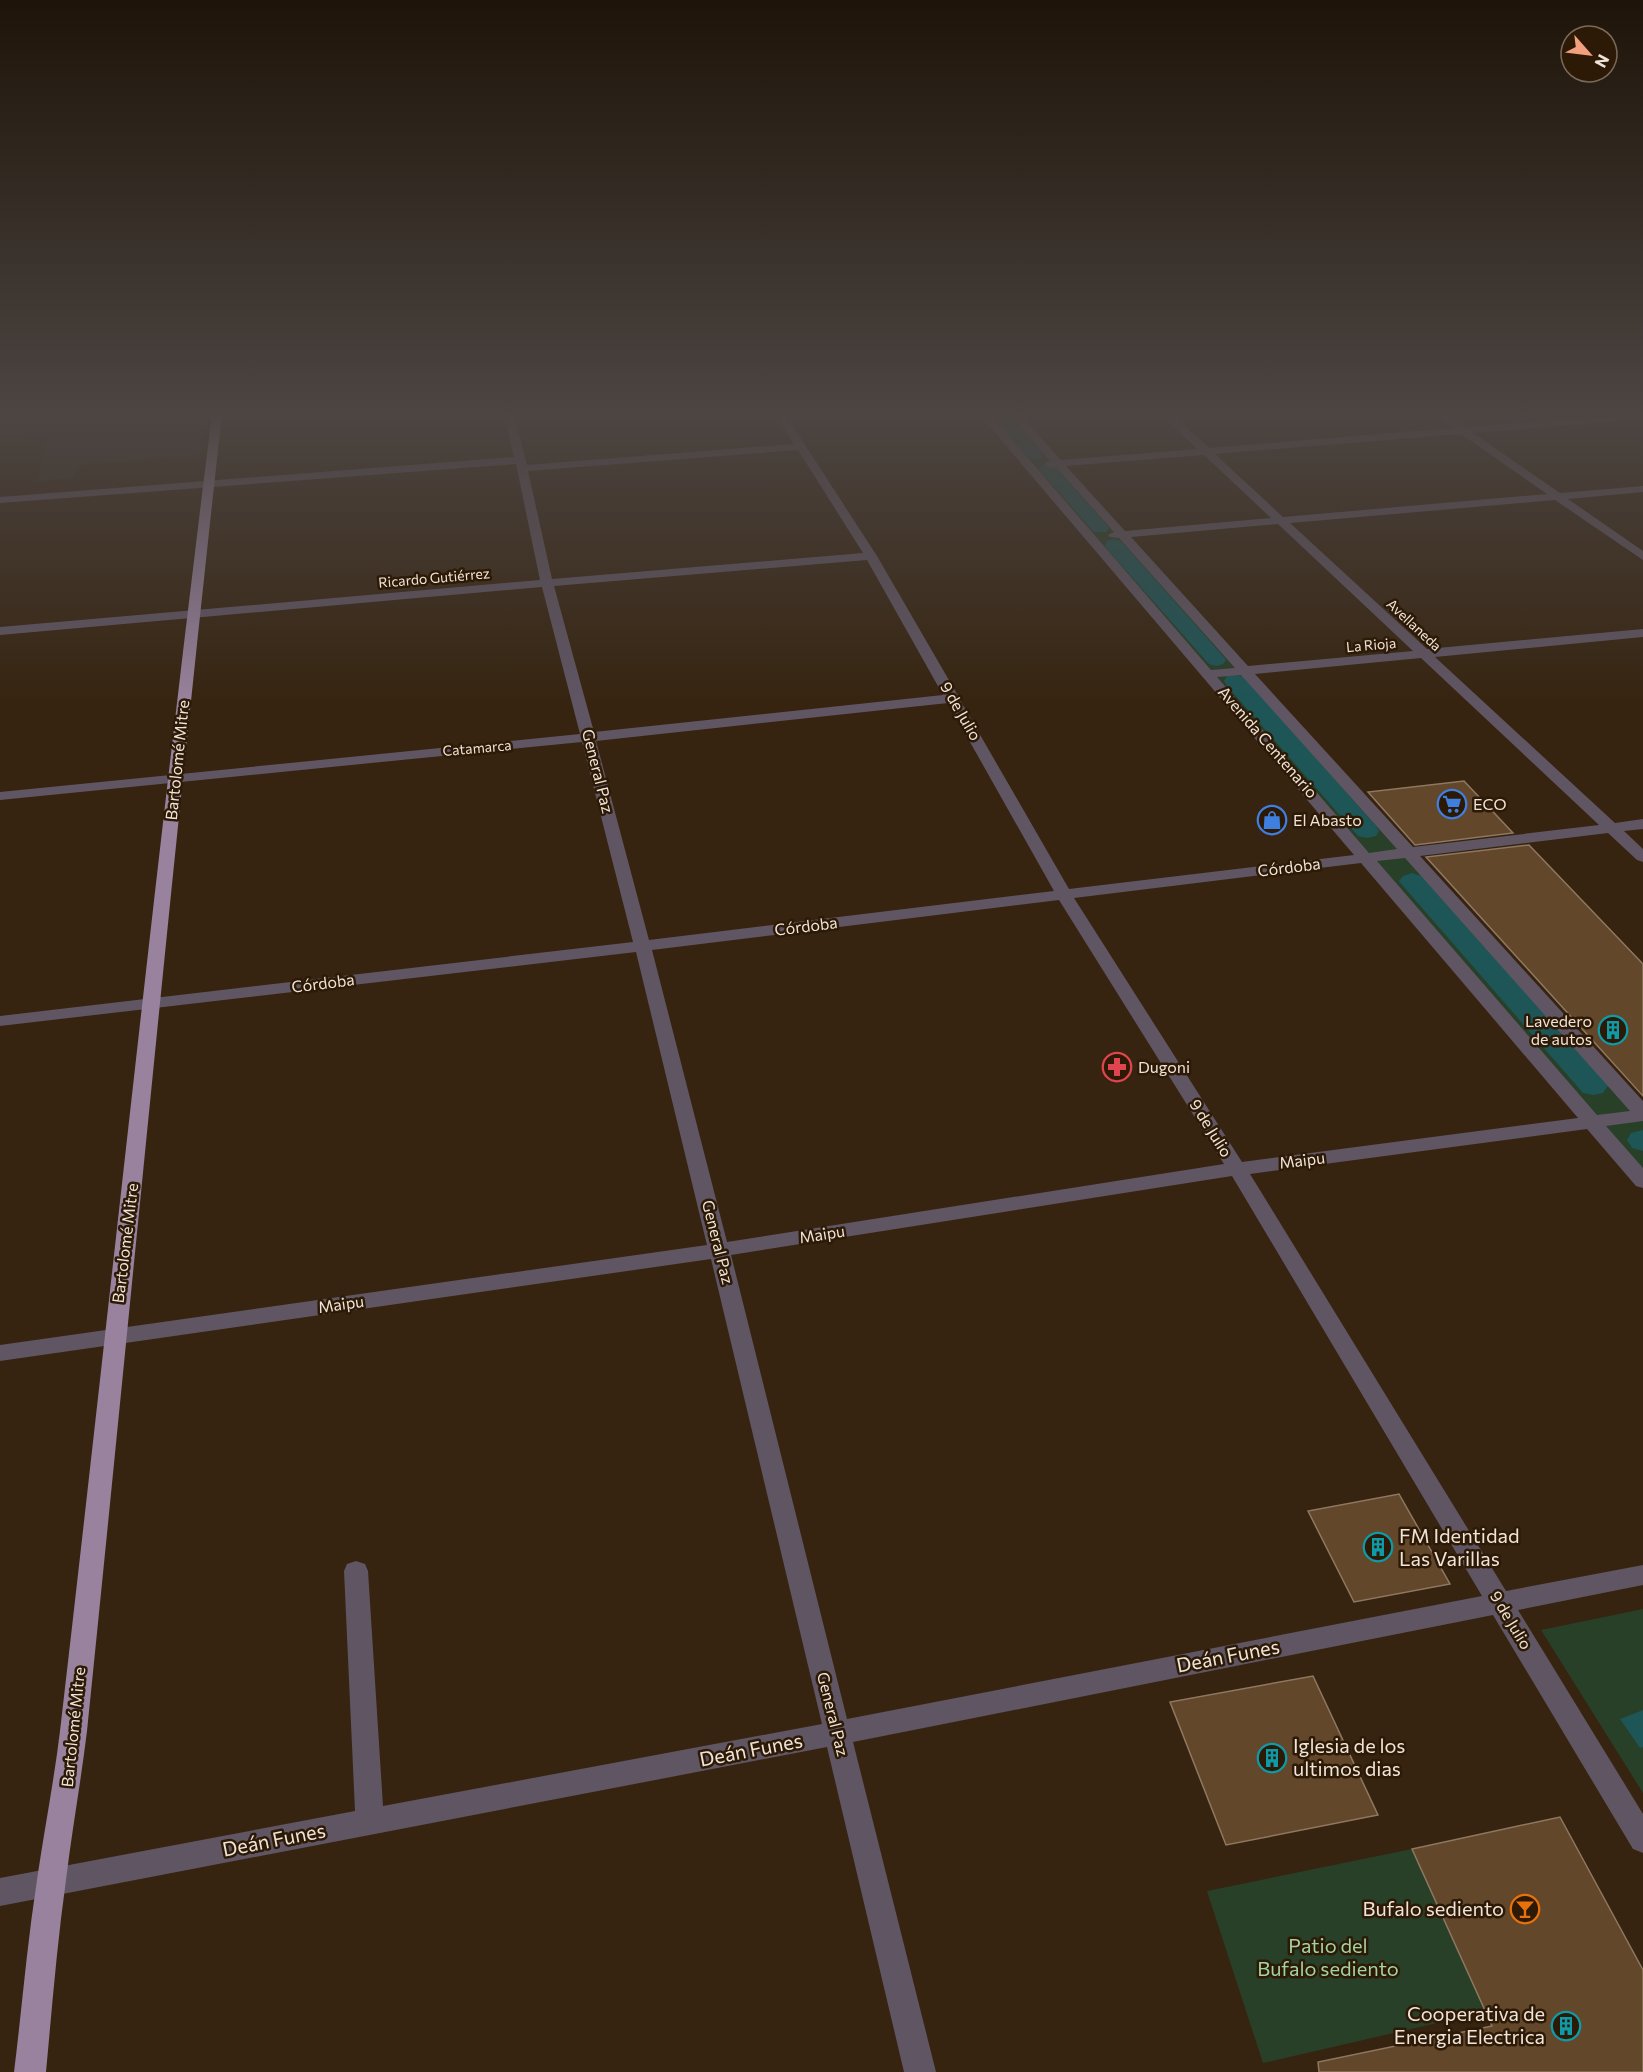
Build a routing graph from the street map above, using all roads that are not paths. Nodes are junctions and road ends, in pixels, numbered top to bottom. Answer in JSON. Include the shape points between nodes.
{"nodes":[{"id":1,"x":206,"y":511,"type":"edge"},
{"id":2,"x":532,"y":511,"type":"edge"},
{"id":3,"x":841,"y":511,"type":"edge"},
{"id":4,"x":1068,"y":511,"type":"edge"},
{"id":5,"x":1101,"y":511,"type":"edge"},
{"id":6,"x":1270,"y":511,"type":"edge"},
{"id":7,"x":1400,"y":511,"type":"edge"},
{"id":8,"x":1577,"y":511,"type":"edge"},
{"id":9,"x":1281,"y":521,"type":"junction"},
{"id":10,"x":1122,"y":534,"type":"junction"},
{"id":11,"x":1091,"y":537,"type":"junction"},
{"id":12,"x":871,"y":556,"type":"junction"},
{"id":13,"x":1643,"y":556,"type":"edge"},
{"id":14,"x":547,"y":583,"type":"junction"},
{"id":15,"x":193,"y":613,"type":"junction"},
{"id":16,"x":0,"y":631,"type":"edge"},
{"id":17,"x":1643,"y":633,"type":"edge"},
{"id":18,"x":1425,"y":656,"type":"junction"},
{"id":19,"x":1245,"y":671,"type":"junction"},
{"id":20,"x":1209,"y":674,"type":"junction"},
{"id":21,"x":955,"y":698,"type":"junction"},
{"id":22,"x":590,"y":737,"type":"junction"},
{"id":23,"x":174,"y":777,"type":"junction"},
{"id":24,"x":0,"y":796,"type":"edge"},
{"id":25,"x":1643,"y":824,"type":"edge"},
{"id":26,"x":1612,"y":828,"type":"junction"},
{"id":27,"x":1408,"y":853,"type":"junction"},
{"id":28,"x":1643,"y":857,"type":"edge"},
{"id":29,"x":1367,"y":858,"type":"junction"},
{"id":30,"x":1065,"y":895,"type":"junction"},
{"id":31,"x":642,"y":946,"type":"junction"},
{"id":32,"x":153,"y":1002,"type":"junction"},
{"id":33,"x":0,"y":1021,"type":"edge"},
{"id":34,"x":1643,"y":1114,"type":"edge"},
{"id":35,"x":1593,"y":1122,"type":"junction"},
{"id":36,"x":1237,"y":1169,"type":"junction"},
{"id":37,"x":1643,"y":1181,"type":"edge"},
{"id":38,"x":720,"y":1250,"type":"junction"},
{"id":39,"x":114,"y":1336,"type":"junction"},
{"id":40,"x":0,"y":1353,"type":"edge"},
{"id":41,"x":356,"y":1571,"type":"dead end"},
{"id":42,"x":1643,"y":1575,"type":"edge"},
{"id":43,"x":1500,"y":1603,"type":"junction"},
{"id":44,"x":837,"y":1733,"type":"junction"},
{"id":45,"x":370,"y":1822,"type":"junction"},
{"id":46,"x":1643,"y":1840,"type":"edge"},
{"id":47,"x":51,"y":1881,"type":"junction"},
{"id":48,"x":0,"y":1892,"type":"edge"},
{"id":49,"x":30,"y":2072,"type":"edge"},
{"id":50,"x":920,"y":2072,"type":"edge"}],
"edges":[{"from":1,"to":15,"type":"main road","name":"Bartolomé Mitre"},
{"from":2,"to":14,"type":"street","name":"General Paz"},
{"from":3,"to":12,"type":"street","name":"9 de Julio"},
{"from":4,"to":11,"type":"street","name":"Avenida Centenario"},
{"from":5,"to":10,"type":"street","name":"Avenida Centenario"},
{"from":6,"to":9,"type":"street","name":"Avellaneda"},
{"from":7,"to":9,"type":"street"},
{"from":8,"to":13,"type":"street"},
{"from":9,"to":10,"type":"street"},
{"from":9,"to":18,"type":"street","name":"Avellaneda"},
{"from":10,"to":11,"type":"street"},
{"from":10,"to":19,"type":"street","name":"Avenida Centenario"},
{"from":11,"to":20,"type":"street","name":"Avenida Centenario"},
{"from":12,"to":14,"type":"street","name":"Ricardo Gutiérrez"},
{"from":12,"to":21,"type":"street","name":"9 de Julio"},
{"from":14,"to":15,"type":"street","name":"Ricardo Gutiérrez"},
{"from":14,"to":22,"type":"street","name":"General Paz"},
{"from":15,"to":16,"type":"street","name":"Ricardo Gutiérrez"},
{"from":15,"to":23,"type":"main road","name":"Bartolomé Mitre"},
{"from":17,"to":18,"type":"street","name":"La Rioja"},
{"from":18,"to":19,"type":"street","name":"La Rioja"},
{"from":18,"to":26,"type":"street","name":"Avellaneda"},
{"from":19,"to":20,"type":"street","name":"La Rioja"},
{"from":19,"to":27,"type":"street","name":"Avenida Centenario"},
{"from":20,"to":29,"type":"street","name":"Avenida Centenario"},
{"from":21,"to":22,"type":"street","name":"Catamarca"},
{"from":21,"to":30,"type":"street","name":"9 de Julio"},
{"from":22,"to":23,"type":"street","name":"Catamarca"},
{"from":22,"to":31,"type":"street","name":"General Paz"},
{"from":23,"to":24,"type":"street","name":"Catamarca"},
{"from":23,"to":32,"type":"main road","name":"Bartolomé Mitre"},
{"from":25,"to":26,"type":"street","name":"Córdoba"},
{"from":26,"to":27,"type":"street","name":"Córdoba"},
{"from":26,"to":28,"type":"street","name":"Avellaneda"},
{"from":27,"to":29,"type":"street","name":"Córdoba"},
{"from":27,"to":34,"type":"street","name":"Avenida Centenario"},
{"from":29,"to":30,"type":"street","name":"Córdoba"},
{"from":29,"to":35,"type":"street","name":"Avenida Centenario"},
{"from":30,"to":31,"type":"street","name":"Córdoba"},
{"from":30,"to":36,"type":"street","name":"9 de Julio"},
{"from":31,"to":32,"type":"street","name":"Córdoba"},
{"from":31,"to":38,"type":"street","name":"General Paz"},
{"from":32,"to":33,"type":"street","name":"Córdoba"},
{"from":32,"to":39,"type":"main road","name":"Bartolomé Mitre"},
{"from":34,"to":35,"type":"street","name":"Maipu"},
{"from":35,"to":36,"type":"street","name":"Maipu"},
{"from":35,"to":37,"type":"street","name":"Avenida Centenario"},
{"from":36,"to":38,"type":"street","name":"Maipu"},
{"from":36,"to":43,"type":"street","name":"9 de Julio"},
{"from":38,"to":39,"type":"street","name":"Maipu"},
{"from":38,"to":44,"type":"street","name":"General Paz"},
{"from":39,"to":40,"type":"street","name":"Maipu"},
{"from":39,"to":47,"type":"main road","name":"Bartolomé Mitre","via":[[68,1779]]},
{"from":41,"to":45,"type":"street"},
{"from":42,"to":43,"type":"street","name":"Deán Funes"},
{"from":43,"to":44,"type":"street","name":"Deán Funes"},
{"from":43,"to":46,"type":"street","name":"9 de Julio"},
{"from":44,"to":45,"type":"street","name":"Deán Funes"},
{"from":44,"to":50,"type":"street","name":"General Paz"},
{"from":45,"to":47,"type":"street","name":"Deán Funes"},
{"from":47,"to":48,"type":"street","name":"Deán Funes"},
{"from":47,"to":49,"type":"main road","name":"Bartolomé Mitre"}]}
